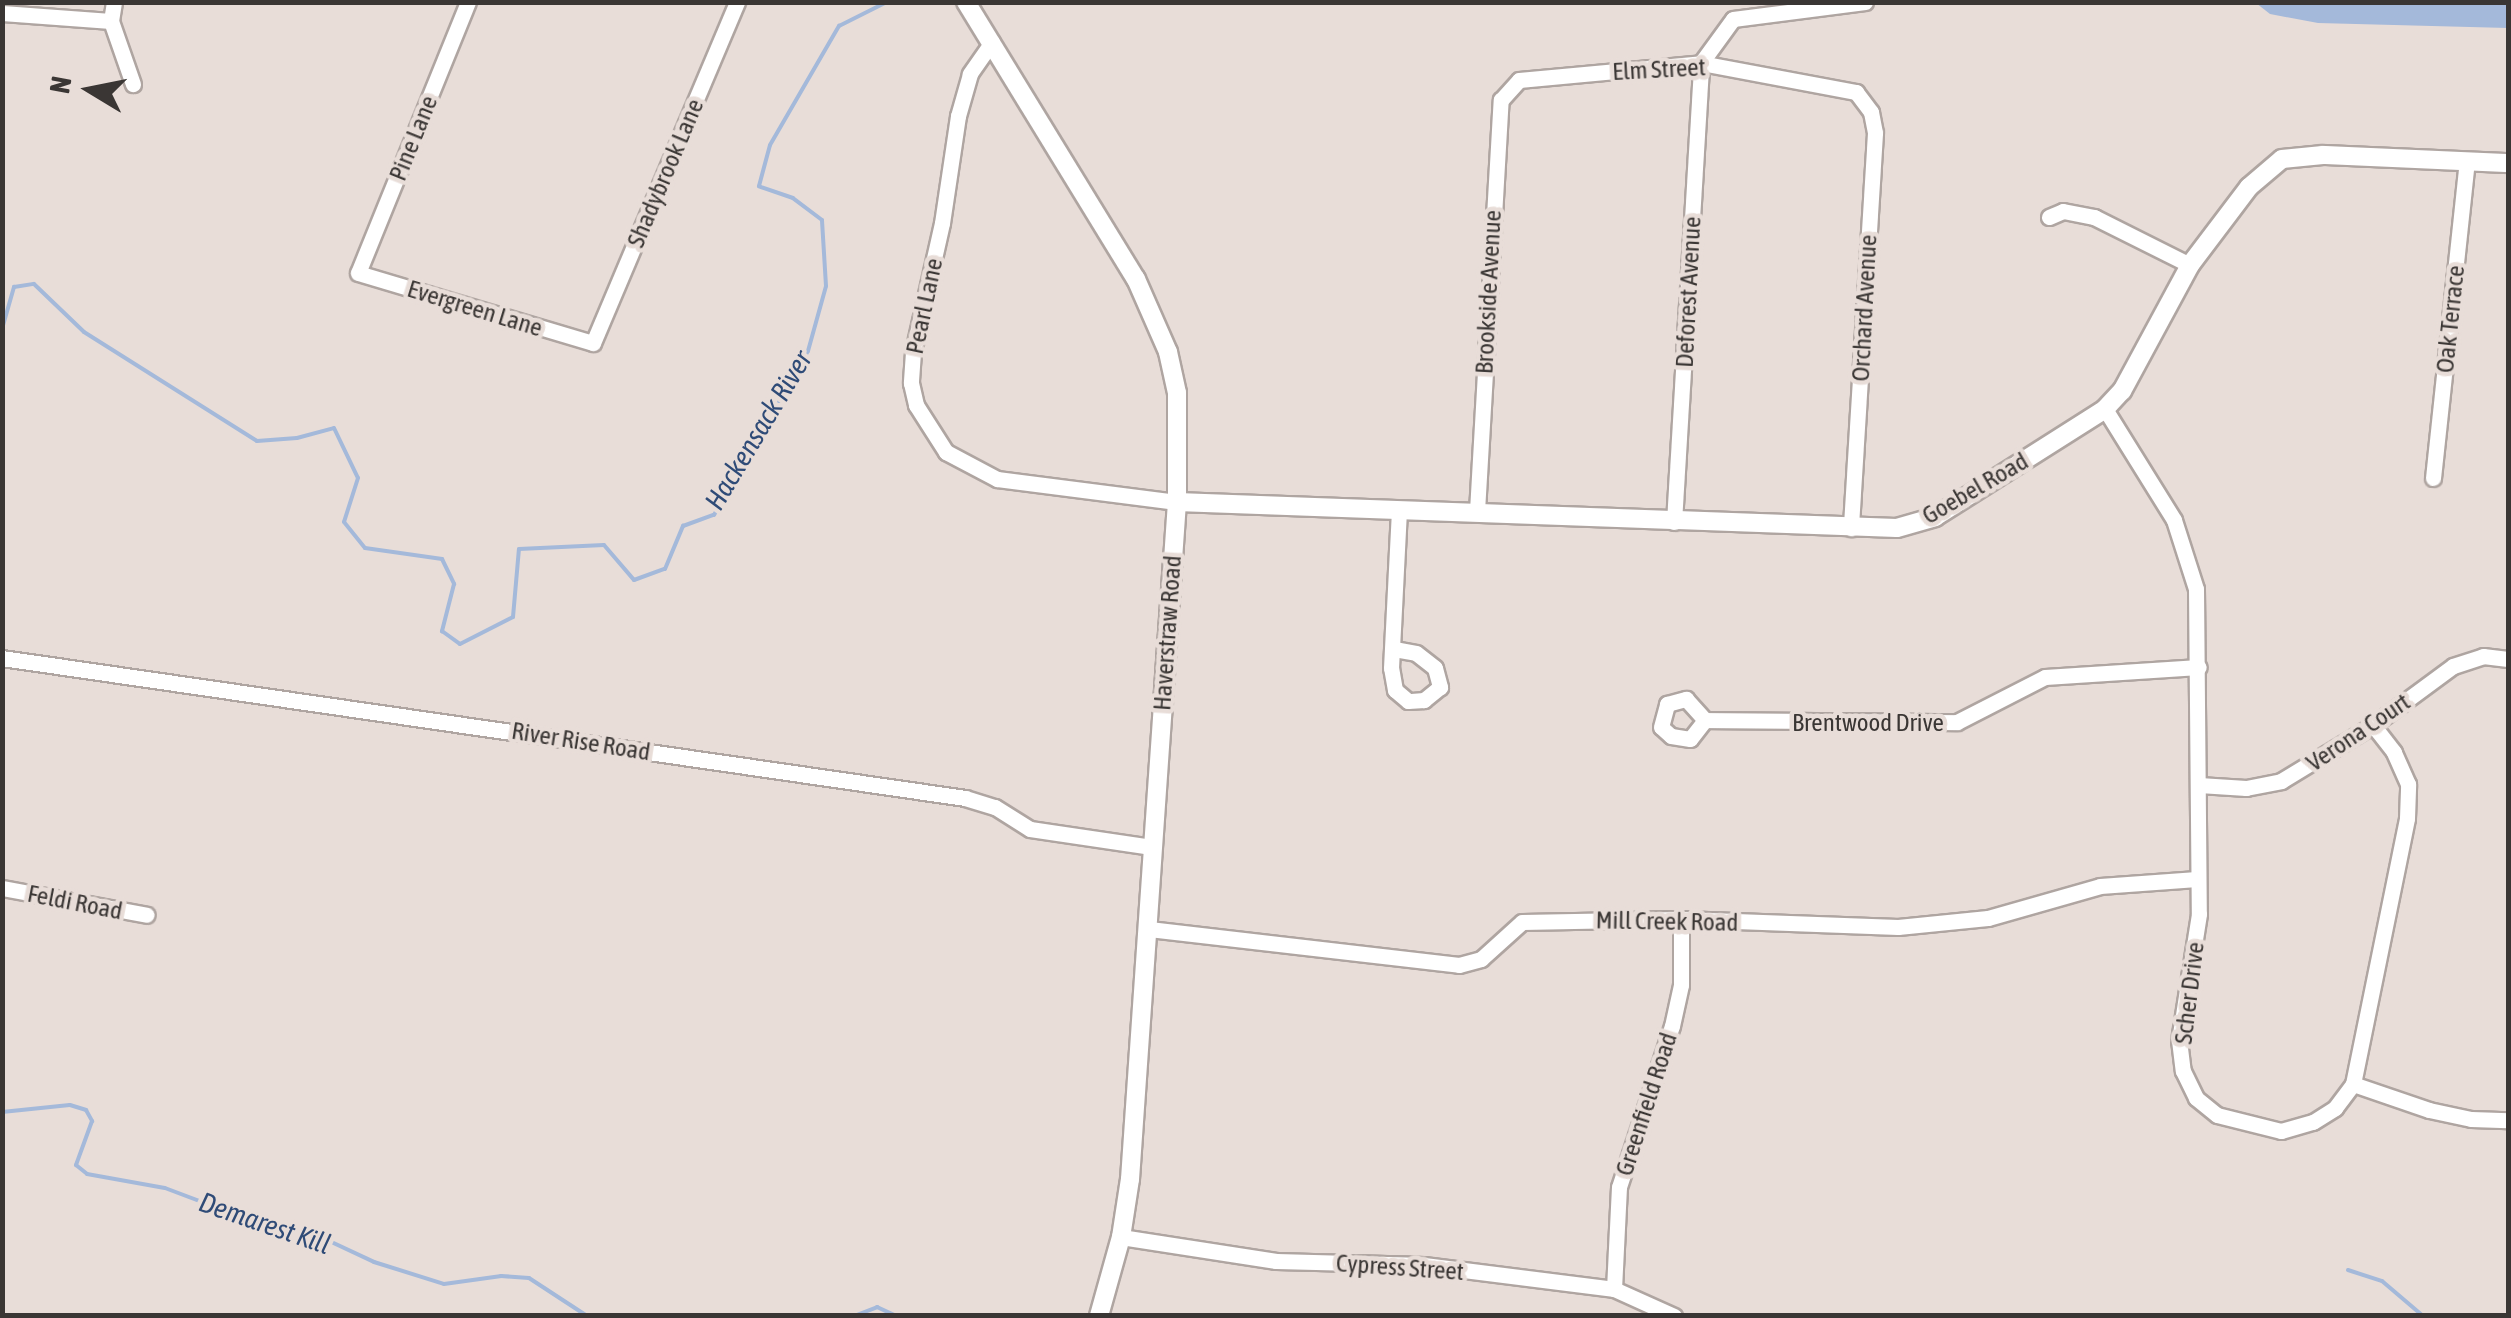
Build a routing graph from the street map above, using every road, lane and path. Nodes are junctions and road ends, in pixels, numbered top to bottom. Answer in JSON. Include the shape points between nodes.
{"nodes":[{"id":1,"x":114,"y":2,"type":"edge"},
{"id":2,"x":468,"y":2,"type":"edge"},
{"id":3,"x":737,"y":2,"type":"edge"},
{"id":4,"x":966,"y":2,"type":"edge"},
{"id":5,"x":1865,"y":2,"type":"edge"},
{"id":6,"x":2,"y":13,"type":"edge"},
{"id":7,"x":112,"y":21,"type":"junction"},
{"id":8,"x":992,"y":42,"type":"junction"},
{"id":9,"x":1701,"y":63,"type":"junction"},
{"id":10,"x":1519,"y":80,"type":"joint"},
{"id":11,"x":132,"y":84,"type":"dead end"},
{"id":12,"x":1856,"y":92,"type":"joint"},
{"id":13,"x":2466,"y":161,"type":"junction"},
{"id":14,"x":2508,"y":163,"type":"edge"},
{"id":15,"x":2049,"y":217,"type":"dead end"},
{"id":16,"x":2190,"y":265,"type":"junction"},
{"id":17,"x":358,"y":273,"type":"joint"},
{"id":18,"x":593,"y":343,"type":"joint"},
{"id":19,"x":2105,"y":409,"type":"junction"},
{"id":20,"x":2433,"y":478,"type":"dead end"},
{"id":21,"x":1177,"y":502,"type":"junction"},
{"id":22,"x":1399,"y":512,"type":"junction"},
{"id":23,"x":1477,"y":512,"type":"junction"},
{"id":24,"x":1674,"y":522,"type":"junction"},
{"id":25,"x":1851,"y":528,"type":"junction"},
{"id":26,"x":1394,"y":649,"type":"dead end"},
{"id":27,"x":2,"y":658,"type":"edge"},
{"id":28,"x":2508,"y":659,"type":"edge"},
{"id":29,"x":2199,"y":666,"type":"junction"},
{"id":30,"x":1704,"y":720,"type":"dead end"},
{"id":31,"x":2373,"y":725,"type":"junction"},
{"id":32,"x":2199,"y":784,"type":"junction"},
{"id":33,"x":1152,"y":847,"type":"junction"},
{"id":34,"x":2197,"y":879,"type":"junction"},
{"id":35,"x":2,"y":888,"type":"edge"},
{"id":36,"x":148,"y":916,"type":"dead end"},
{"id":37,"x":1681,"y":919,"type":"junction"},
{"id":38,"x":1149,"y":929,"type":"junction"},
{"id":39,"x":2354,"y":1084,"type":"junction"},
{"id":40,"x":2508,"y":1120,"type":"edge"},
{"id":41,"x":1121,"y":1237,"type":"junction"},
{"id":42,"x":1614,"y":1289,"type":"junction"},
{"id":43,"x":1100,"y":1316,"type":"edge"},
{"id":44,"x":1674,"y":1316,"type":"edge"}],
"edges":[{"from":1,"to":7,"type":"street"},
{"from":2,"to":17,"type":"street","name":"Pine Lane"},
{"from":3,"to":18,"type":"street","name":"Shadybrook Lane"},
{"from":4,"to":8,"type":"street","name":"Haverstraw Road"},
{"from":5,"to":9,"type":"street","via":[[1734,20]]},
{"from":6,"to":7,"type":"street"},
{"from":7,"to":11,"type":"street"},
{"from":8,"to":21,"type":"street","name":"Haverstraw Road","via":[[1154,314],[1177,393]]},
{"from":8,"to":21,"type":"street","name":"Pearl Lane","via":[[970,74],[958,116],[913,352],[916,405],[946,452],[997,480]]},
{"from":9,"to":10,"type":"street","name":"Elm Street"},
{"from":9,"to":12,"type":"street","name":"Elm Street"},
{"from":9,"to":24,"type":"street","name":"Deforest Avenue"},
{"from":10,"to":23,"type":"street","name":"Brookside Avenue","via":[[1501,100],[1498,119]]},
{"from":12,"to":25,"type":"street","name":"Orchard Avenue","via":[[1875,133]]},
{"from":13,"to":14,"type":"street","name":"Goebel Road"},
{"from":13,"to":16,"type":"street","name":"Goebel Road","via":[[2323,154],[2282,159],[2249,188]]},
{"from":13,"to":20,"type":"street","name":"Oak Terrace"},
{"from":15,"to":16,"type":"street","via":[[2064,211],[2094,217]]},
{"from":16,"to":19,"type":"street","name":"Goebel Road","via":[[2122,391]]},
{"from":17,"to":18,"type":"street","name":"Evergreen Lane"},
{"from":19,"to":25,"type":"street","name":"Goebel Road","via":[[1935,517],[1897,528]]},
{"from":19,"to":29,"type":"street","name":"Scher Drive","via":[[2174,520],[2188,558]]},
{"from":21,"to":22,"type":"street","name":"Goebel Road"},
{"from":21,"to":33,"type":"street","name":"Haverstraw Road"},
{"from":22,"to":23,"type":"street","name":"Goebel Road"},
{"from":22,"to":26,"type":"street"},
{"from":23,"to":24,"type":"street","name":"Goebel Road"},
{"from":24,"to":25,"type":"street","name":"Goebel Road"},
{"from":27,"to":33,"type":"street","name":"River Rise Road","via":[[965,798],[995,806],[1030,829]]},
{"from":28,"to":31,"type":"street","name":"Verona Court","via":[[2483,656],[2454,666]]},
{"from":29,"to":30,"type":"street","name":"Brentwood Drive","via":[[2045,677],[1957,722]]},
{"from":29,"to":32,"type":"street","name":"Scher Drive"},
{"from":31,"to":32,"type":"street","name":"Verona Court","via":[[2281,781],[2246,788]]},
{"from":31,"to":39,"type":"street","via":[[2408,784],[2407,818]]},
{"from":32,"to":34,"type":"street","name":"Scher Drive"},
{"from":33,"to":38,"type":"street","name":"Haverstraw Road"},
{"from":34,"to":37,"type":"street","name":"Mill Creek Road","via":[[2100,886],[1988,918],[1898,928]]},
{"from":34,"to":39,"type":"street","name":"Scher Drive","via":[[2199,914],[2178,1040],[2196,1098],[2218,1115],[2282,1132],[2334,1108]]},
{"from":35,"to":36,"type":"street","name":"Feldi Road"},
{"from":37,"to":38,"type":"street","name":"Mill Creek Road","via":[[1522,922],[1481,959],[1459,965]]},
{"from":37,"to":42,"type":"street","name":"Greenfield Road","via":[[1681,985],[1672,1026],[1619,1187]]},
{"from":38,"to":41,"type":"street","name":"Haverstraw Road"},
{"from":39,"to":40,"type":"street","via":[[2429,1110]]},
{"from":41,"to":42,"type":"street","name":"Cypress Street","via":[[1276,1261],[1424,1265]]},
{"from":41,"to":43,"type":"street","name":"Haverstraw Road"},
{"from":42,"to":44,"type":"street","name":"Cypress Street"}]}
